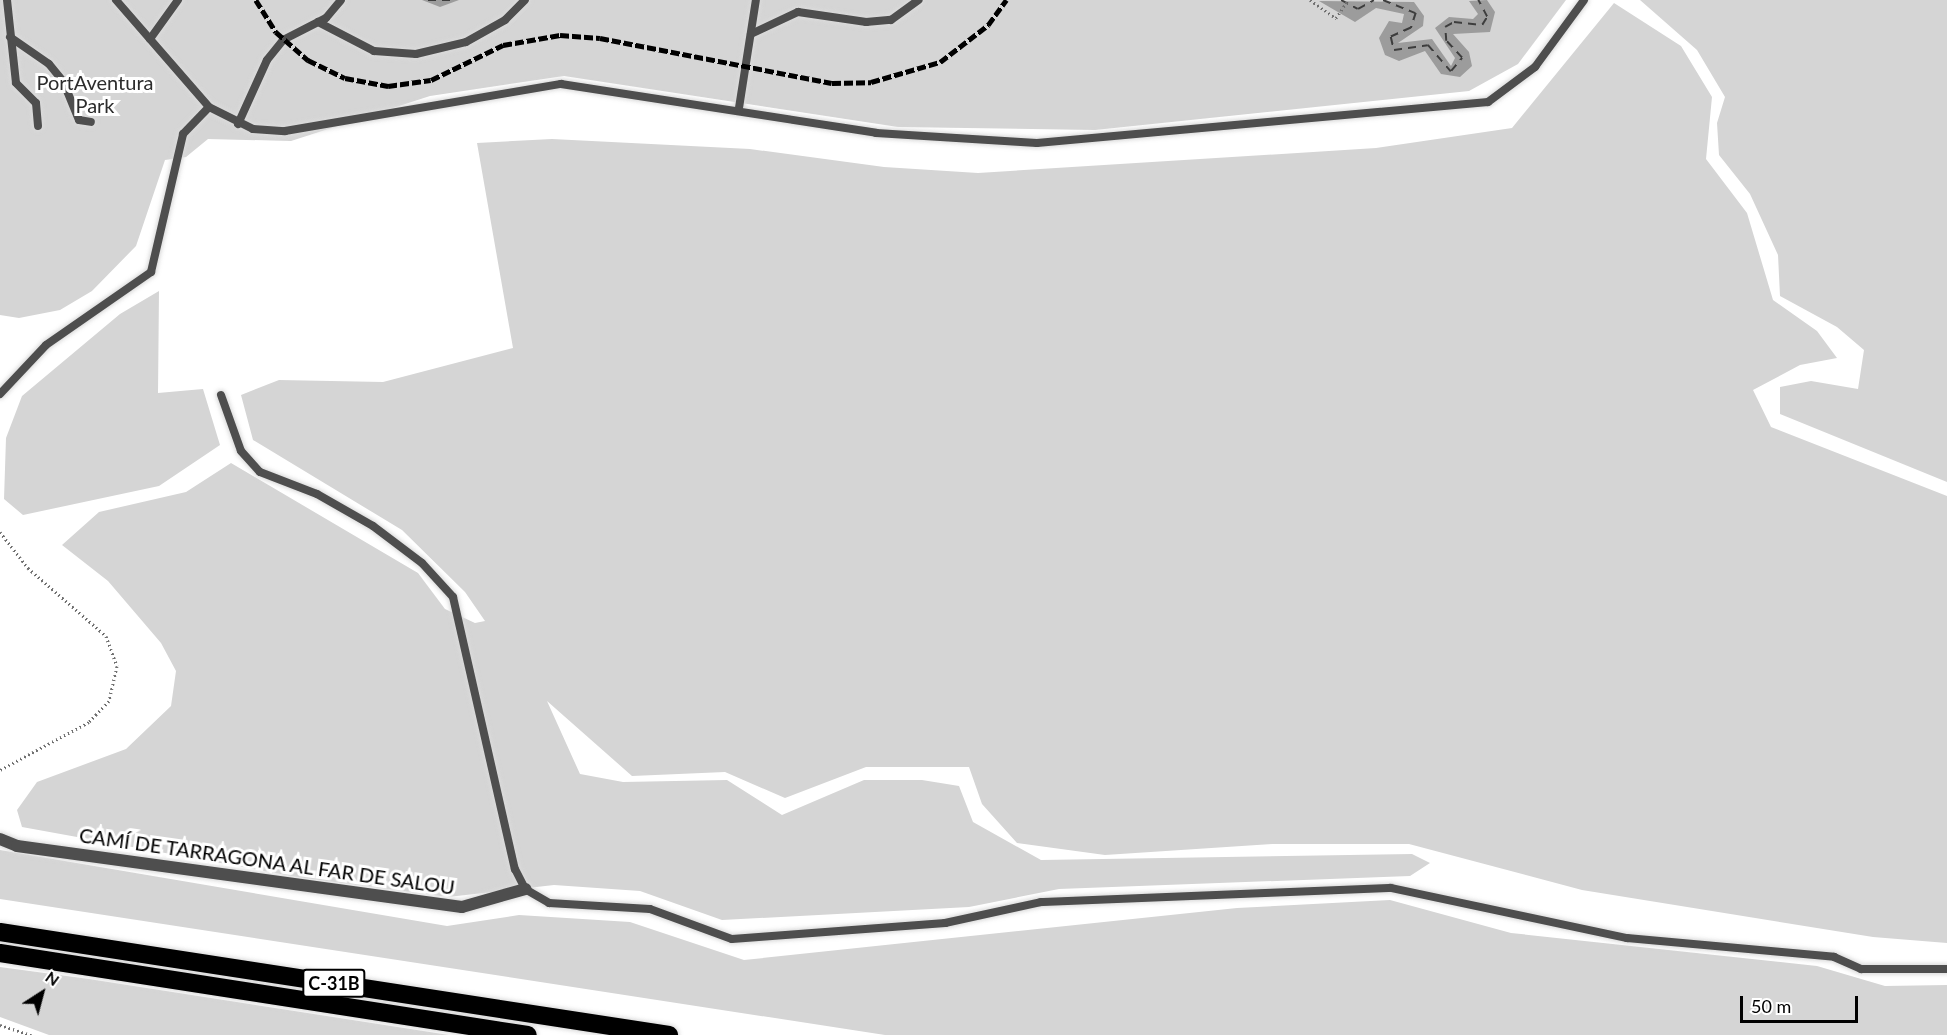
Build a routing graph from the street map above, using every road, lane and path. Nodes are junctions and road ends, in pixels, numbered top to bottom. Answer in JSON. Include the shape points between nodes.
{"nodes":[{"id":1,"x":7,"y":0,"type":"edge"},
{"id":2,"x":116,"y":0,"type":"edge"},
{"id":3,"x":178,"y":0,"type":"edge"},
{"id":4,"x":341,"y":0,"type":"edge"},
{"id":5,"x":525,"y":0,"type":"edge"},
{"id":6,"x":756,"y":0,"type":"edge"},
{"id":7,"x":919,"y":0,"type":"edge"},
{"id":8,"x":1310,"y":0,"type":"edge"},
{"id":9,"x":1348,"y":0,"type":"edge"},
{"id":10,"x":1584,"y":0,"type":"edge"},
{"id":11,"x":318,"y":22,"type":"junction"},
{"id":12,"x":751,"y":34,"type":"junction"},
{"id":13,"x":10,"y":37,"type":"junction"},
{"id":14,"x":150,"y":39,"type":"junction"},
{"id":15,"x":209,"y":107,"type":"junction"},
{"id":16,"x":739,"y":108,"type":"junction"},
{"id":17,"x":91,"y":122,"type":"dead end"},
{"id":18,"x":238,"y":124,"type":"junction"},
{"id":19,"x":38,"y":126,"type":"dead end"},
{"id":20,"x":0,"y":395,"type":"edge"},
{"id":21,"x":221,"y":395,"type":"dead end"},
{"id":22,"x":0,"y":532,"type":"edge"},
{"id":23,"x":0,"y":770,"type":"edge"},
{"id":24,"x":0,"y":839,"type":"edge"},
{"id":25,"x":525,"y":889,"type":"junction"},
{"id":26,"x":0,"y":932,"type":"edge"},
{"id":27,"x":0,"y":953,"type":"edge"},
{"id":28,"x":1947,"y":969,"type":"edge"},
{"id":29,"x":0,"y":1024,"type":"edge"},
{"id":30,"x":31,"y":1035,"type":"edge"},
{"id":31,"x":528,"y":1035,"type":"edge"},
{"id":32,"x":669,"y":1035,"type":"edge"}],
"edges":[{"from":1,"to":13,"type":"lane"},
{"from":2,"to":14,"type":"lane"},
{"from":3,"to":14,"type":"lane","via":[[168,21]]},
{"from":4,"to":11,"type":"lane"},
{"from":5,"to":11,"type":"lane","via":[[505,20],[466,42],[416,54],[374,51]]},
{"from":6,"to":12,"type":"lane"},
{"from":7,"to":12,"type":"lane","via":[[891,20],[866,22],[798,12]]},
{"from":8,"to":9,"type":"path","via":[[1338,16]]},
{"from":10,"to":16,"type":"lane","via":[[1512,89],[1488,102],[1455,107],[1037,143],[876,133]]},
{"from":11,"to":18,"type":"lane","via":[[283,40],[267,60]]},
{"from":12,"to":16,"type":"lane"},
{"from":13,"to":17,"type":"lane","via":[[49,64],[63,81],[79,120]]},
{"from":13,"to":19,"type":"lane","via":[[16,82],[36,103]]},
{"from":14,"to":15,"type":"lane"},
{"from":15,"to":18,"type":"lane"},
{"from":15,"to":20,"type":"lane","via":[[183,135],[151,272],[46,345]]},
{"from":16,"to":18,"type":"lane","via":[[561,84],[285,131]]},
{"from":21,"to":25,"type":"lane","via":[[241,451],[260,472],[317,494],[373,526],[422,562],[453,597],[515,868]]},
{"from":22,"to":23,"type":"path","via":[[28,568],[106,636],[117,666],[108,701],[89,722]]},
{"from":24,"to":25,"type":"street","name":"CAMÍ DE TARRAGONA AL FAR DE SALOU","via":[[17,846],[462,907]]},
{"from":25,"to":28,"type":"lane","via":[[549,903],[650,909],[732,939],[945,923],[1041,902],[1391,888],[1627,938],[1834,957],[1861,969]]},
{"from":26,"to":32,"type":"highway","number":"C-31B"},
{"from":27,"to":31,"type":"highway","number":"C-31B"},
{"from":29,"to":30,"type":"path"}]}
